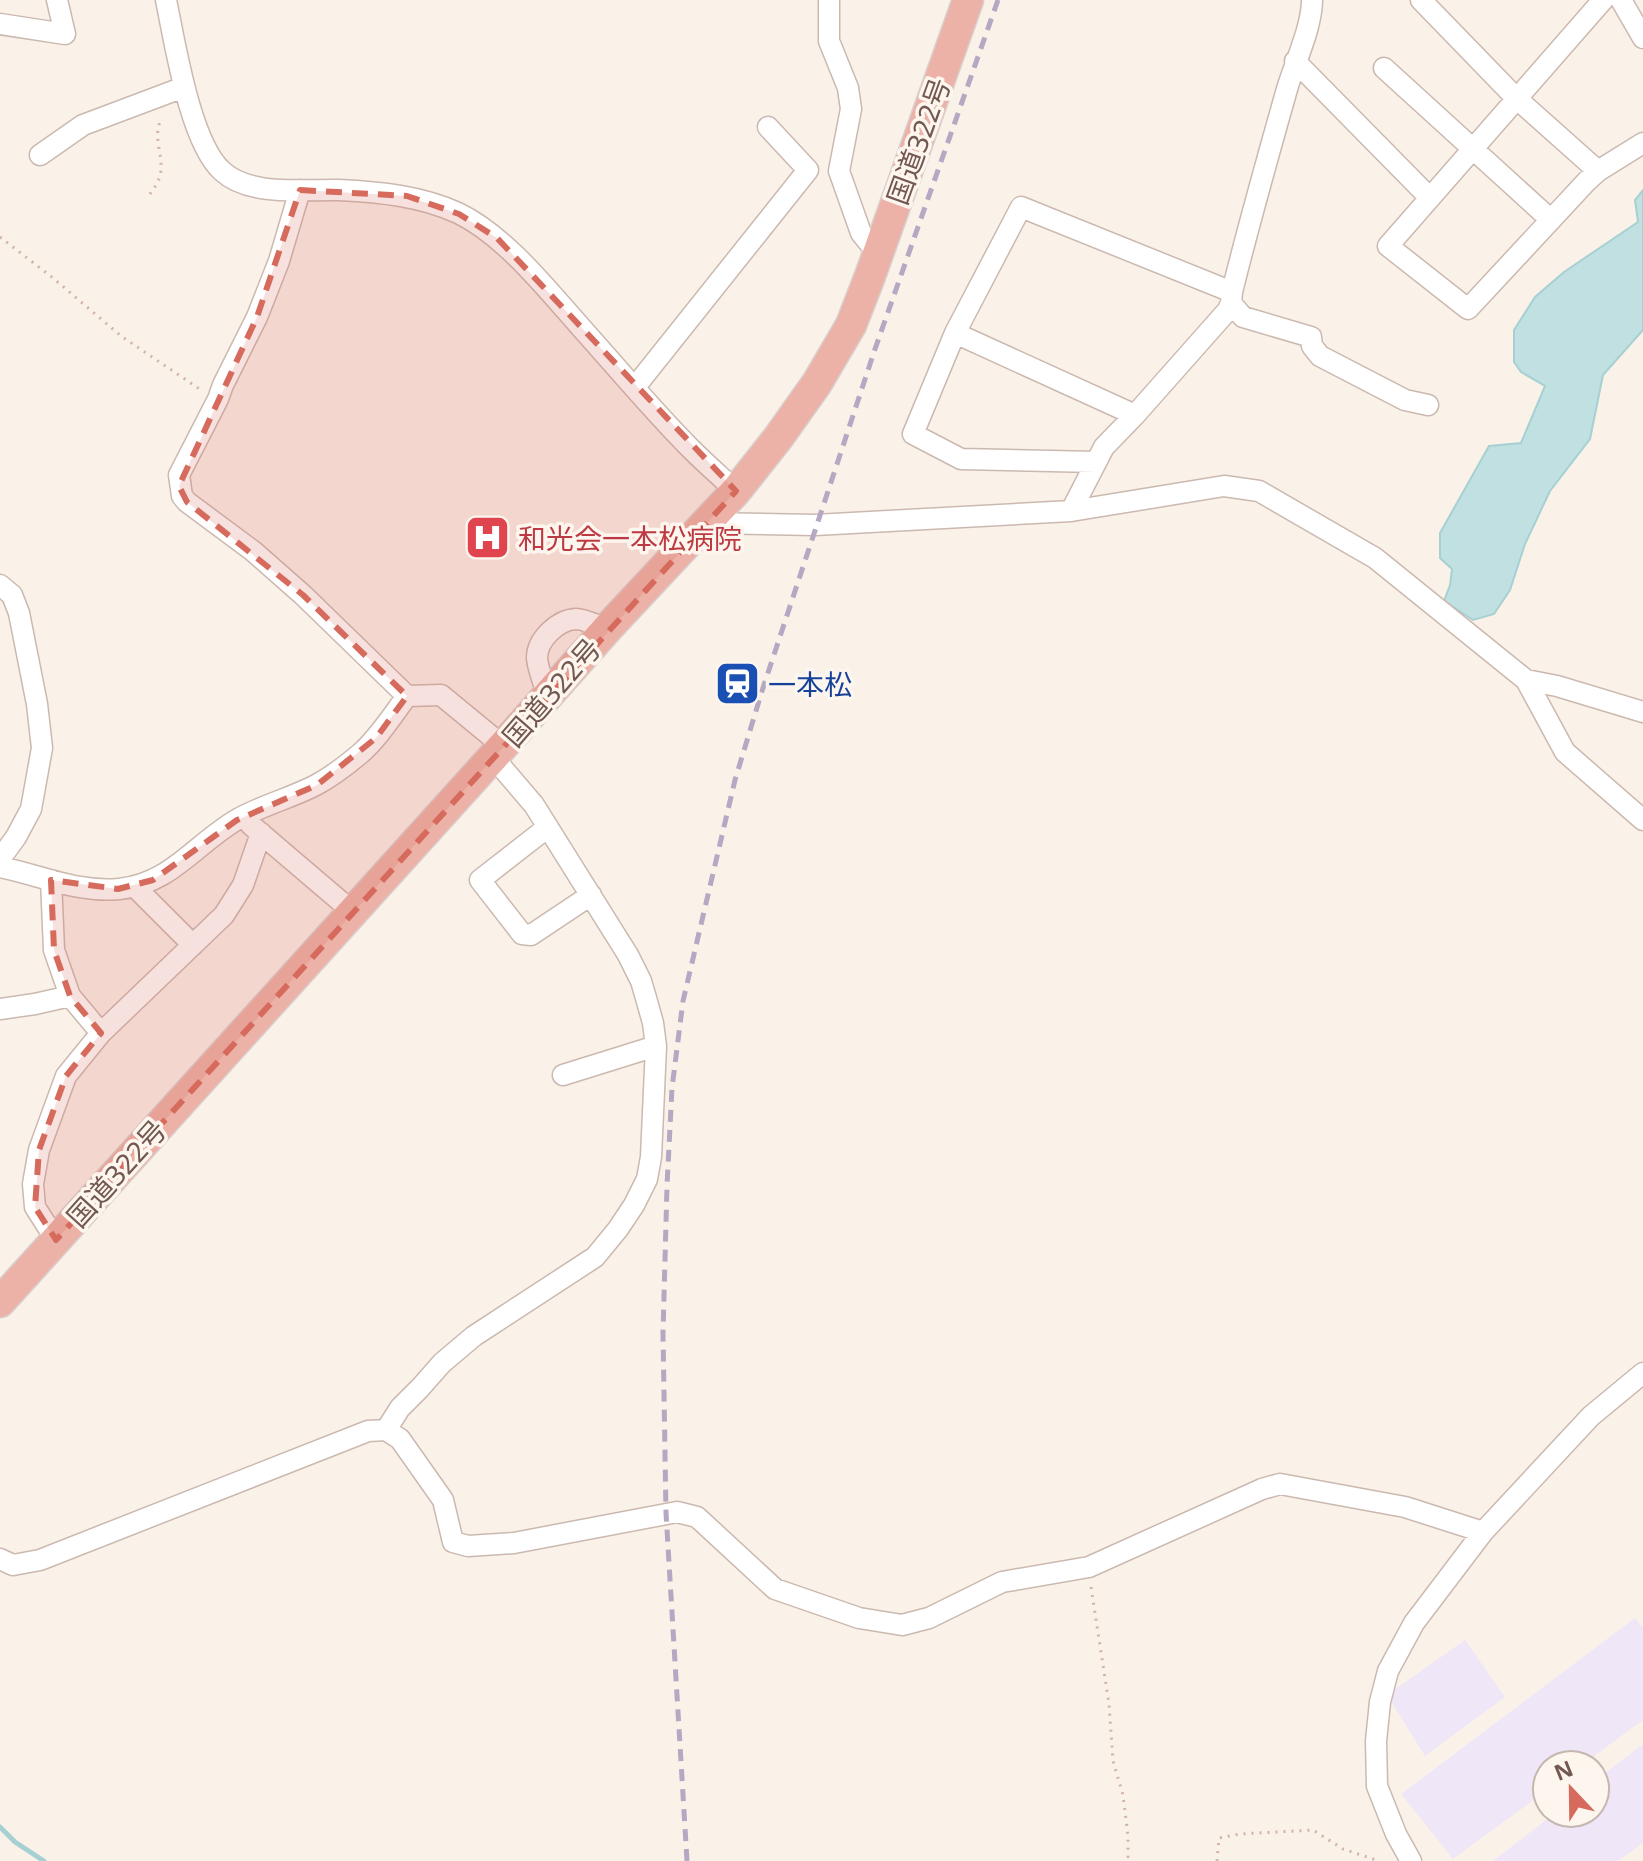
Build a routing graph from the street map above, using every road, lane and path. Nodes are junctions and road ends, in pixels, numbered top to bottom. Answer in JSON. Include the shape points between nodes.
{"nodes":[{"id":1,"x":57,"y":0,"type":"edge"},
{"id":2,"x":166,"y":0,"type":"edge"},
{"id":3,"x":829,"y":0,"type":"edge"},
{"id":4,"x":968,"y":0,"type":"edge"},
{"id":5,"x":1312,"y":0,"type":"edge"},
{"id":6,"x":1421,"y":0,"type":"edge"},
{"id":7,"x":1603,"y":0,"type":"edge"},
{"id":8,"x":1621,"y":0,"type":"edge"},
{"id":9,"x":0,"y":24,"type":"edge"},
{"id":10,"x":1643,"y":38,"type":"edge"},
{"id":11,"x":1295,"y":61,"type":"junction"},
{"id":12,"x":1384,"y":68,"type":"dead end"},
{"id":13,"x":179,"y":89,"type":"junction"},
{"id":14,"x":1516,"y":98,"type":"junction"},
{"id":15,"x":768,"y":127,"type":"dead end"},
{"id":16,"x":1643,"y":143,"type":"edge"},
{"id":17,"x":1472,"y":149,"type":"junction"},
{"id":18,"x":40,"y":155,"type":"dead end"},
{"id":19,"x":1598,"y":171,"type":"junction"},
{"id":20,"x":300,"y":190,"type":"junction"},
{"id":21,"x":150,"y":194,"type":"dead end"},
{"id":22,"x":1430,"y":198,"type":"junction"},
{"id":23,"x":1551,"y":220,"type":"junction"},
{"id":24,"x":0,"y":237,"type":"edge"},
{"id":25,"x":878,"y":254,"type":"junction"},
{"id":26,"x":1232,"y":298,"type":"junction"},
{"id":27,"x":955,"y":333,"type":"junction"},
{"id":28,"x":635,"y":387,"type":"junction"},
{"id":29,"x":218,"y":399,"type":"junction"},
{"id":30,"x":1428,"y":405,"type":"dead end"},
{"id":31,"x":1135,"y":415,"type":"junction"},
{"id":32,"x":1096,"y":462,"type":"junction"},
{"id":33,"x":736,"y":491,"type":"junction"},
{"id":34,"x":1071,"y":511,"type":"junction"},
{"id":35,"x":705,"y":523,"type":"junction"},
{"id":36,"x":0,"y":585,"type":"edge"},
{"id":37,"x":607,"y":629,"type":"junction"},
{"id":38,"x":1526,"y":680,"type":"junction"},
{"id":39,"x":407,"y":696,"type":"junction"},
{"id":40,"x":548,"y":696,"type":"junction"},
{"id":41,"x":1643,"y":712,"type":"edge"},
{"id":42,"x":498,"y":752,"type":"junction"},
{"id":43,"x":242,"y":817,"type":"junction"},
{"id":44,"x":1643,"y":820,"type":"edge"},
{"id":45,"x":548,"y":827,"type":"junction"},
{"id":46,"x":261,"y":833,"type":"junction"},
{"id":47,"x":0,"y":859,"type":"edge"},
{"id":48,"x":0,"y":867,"type":"edge"},
{"id":49,"x":51,"y":880,"type":"junction"},
{"id":50,"x":134,"y":886,"type":"junction"},
{"id":51,"x":591,"y":895,"type":"junction"},
{"id":52,"x":353,"y":912,"type":"junction"},
{"id":53,"x":193,"y":945,"type":"junction"},
{"id":54,"x":70,"y":996,"type":"junction"},
{"id":55,"x":0,"y":1009,"type":"edge"},
{"id":56,"x":101,"y":1033,"type":"junction"},
{"id":57,"x":656,"y":1046,"type":"junction"},
{"id":58,"x":563,"y":1075,"type":"dead end"},
{"id":59,"x":56,"y":1240,"type":"junction"},
{"id":60,"x":0,"y":1302,"type":"edge"},
{"id":61,"x":1643,"y":1373,"type":"edge"},
{"id":62,"x":386,"y":1430,"type":"junction"},
{"id":63,"x":1483,"y":1532,"type":"junction"},
{"id":64,"x":0,"y":1559,"type":"edge"},
{"id":65,"x":1089,"y":1567,"type":"junction"},
{"id":66,"x":1128,"y":1861,"type":"edge"},
{"id":67,"x":1217,"y":1861,"type":"edge"},
{"id":68,"x":1379,"y":1861,"type":"edge"},
{"id":69,"x":1411,"y":1861,"type":"edge"}],
"edges":[{"from":1,"to":9,"type":"street","via":[[65,34]]},
{"from":2,"to":13,"type":"street"},
{"from":3,"to":25,"type":"street","via":[[829,41],[851,109],[839,171],[861,233]]},
{"from":4,"to":25,"type":"highway","name":"国道322号"},
{"from":5,"to":11,"type":"street"},
{"from":6,"to":14,"type":"street"},
{"from":7,"to":14,"type":"street"},
{"from":8,"to":10,"type":"street"},
{"from":11,"to":22,"type":"street"},
{"from":11,"to":26,"type":"street"},
{"from":12,"to":17,"type":"street"},
{"from":13,"to":18,"type":"street","via":[[83,125]]},
{"from":13,"to":20,"type":"street","via":[[220,169],[245,185]]},
{"from":13,"to":21,"type":"path","via":[[177,105],[158,126],[161,171]]},
{"from":14,"to":17,"type":"street"},
{"from":14,"to":19,"type":"street"},
{"from":15,"to":28,"type":"street","via":[[808,170]]},
{"from":16,"to":19,"type":"street"},
{"from":17,"to":22,"type":"street"},
{"from":17,"to":23,"type":"street"},
{"from":19,"to":23,"type":"street"},
{"from":20,"to":28,"type":"street","via":[[407,196],[459,214],[497,238]]},
{"from":20,"to":29,"type":"street","via":[[263,303]]},
{"from":22,"to":23,"type":"street","via":[[1388,246],[1468,309]]},
{"from":24,"to":29,"type":"path","via":[[121,336]]},
{"from":25,"to":33,"type":"highway","name":"国道322号","via":[[851,325],[817,383]]},
{"from":26,"to":27,"type":"street","via":[[1021,207]]},
{"from":26,"to":30,"type":"street","via":[[1243,317],[1311,337],[1320,356],[1405,400]]},
{"from":26,"to":31,"type":"street","via":[[1228,310]]},
{"from":27,"to":31,"type":"street"},
{"from":27,"to":32,"type":"street","via":[[913,434],[961,459]]},
{"from":28,"to":33,"type":"street"},
{"from":29,"to":39,"type":"street","via":[[179,475],[182,496],[303,595]]},
{"from":31,"to":32,"type":"street"},
{"from":32,"to":34,"type":"street"},
{"from":33,"to":35,"type":"highway","name":"国道322号"},
{"from":34,"to":35,"type":"street","via":[[815,525]]},
{"from":34,"to":38,"type":"street","via":[[1224,486],[1259,491],[1375,558]]},
{"from":35,"to":37,"type":"highway","name":"国道322号"},
{"from":36,"to":47,"type":"street","via":[[12,595],[19,613],[42,748],[31,809]]},
{"from":37,"to":40,"type":"highway","name":"国道322号"},
{"from":37,"to":40,"type":"street","via":[[577,619],[550,632],[537,652]]},
{"from":38,"to":41,"type":"street"},
{"from":38,"to":44,"type":"street","via":[[1565,752]]},
{"from":39,"to":42,"type":"street","via":[[441,695]]},
{"from":39,"to":43,"type":"street","via":[[376,738],[317,785]]},
{"from":40,"to":42,"type":"highway","name":"国道322号"},
{"from":42,"to":45,"type":"street"},
{"from":42,"to":52,"type":"highway","name":"国道322号"},
{"from":43,"to":46,"type":"street"},
{"from":43,"to":50,"type":"street","via":[[171,871]]},
{"from":45,"to":51,"type":"street"},
{"from":45,"to":51,"type":"street","via":[[480,880],[522,934],[531,935]]},
{"from":46,"to":52,"type":"street"},
{"from":46,"to":53,"type":"street","via":[[243,885],[224,915]]},
{"from":48,"to":49,"type":"street"},
{"from":49,"to":50,"type":"street","via":[[95,889]]},
{"from":49,"to":54,"type":"street","via":[[54,950]]},
{"from":50,"to":53,"type":"street"},
{"from":51,"to":57,"type":"street","via":[[641,981]]},
{"from":52,"to":59,"type":"highway","name":"国道322号"},
{"from":53,"to":56,"type":"street"},
{"from":54,"to":55,"type":"street"},
{"from":54,"to":56,"type":"street"},
{"from":56,"to":59,"type":"street","via":[[66,1076],[39,1150],[35,1207]]},
{"from":57,"to":58,"type":"street"},
{"from":57,"to":62,"type":"street","via":[[647,1179],[618,1229],[595,1257],[442,1363]]},
{"from":59,"to":60,"type":"highway","name":"国道322号"},
{"from":61,"to":63,"type":"street","via":[[1591,1416]]},
{"from":62,"to":64,"type":"street","via":[[368,1431],[40,1560],[13,1565]]},
{"from":62,"to":65,"type":"street","via":[[400,1439],[443,1500],[453,1542],[468,1546],[514,1543],[677,1512],[697,1517],[775,1589],[859,1618],[902,1625],[929,1618],[1002,1582]]},
{"from":63,"to":65,"type":"street","via":[[1405,1507],[1280,1484]]},
{"from":63,"to":69,"type":"street","via":[[1414,1623],[1388,1671],[1380,1702],[1377,1786]]},
{"from":65,"to":66,"type":"path"},
{"from":67,"to":68,"type":"path","via":[[1219,1838],[1313,1830],[1343,1849]]}]}
